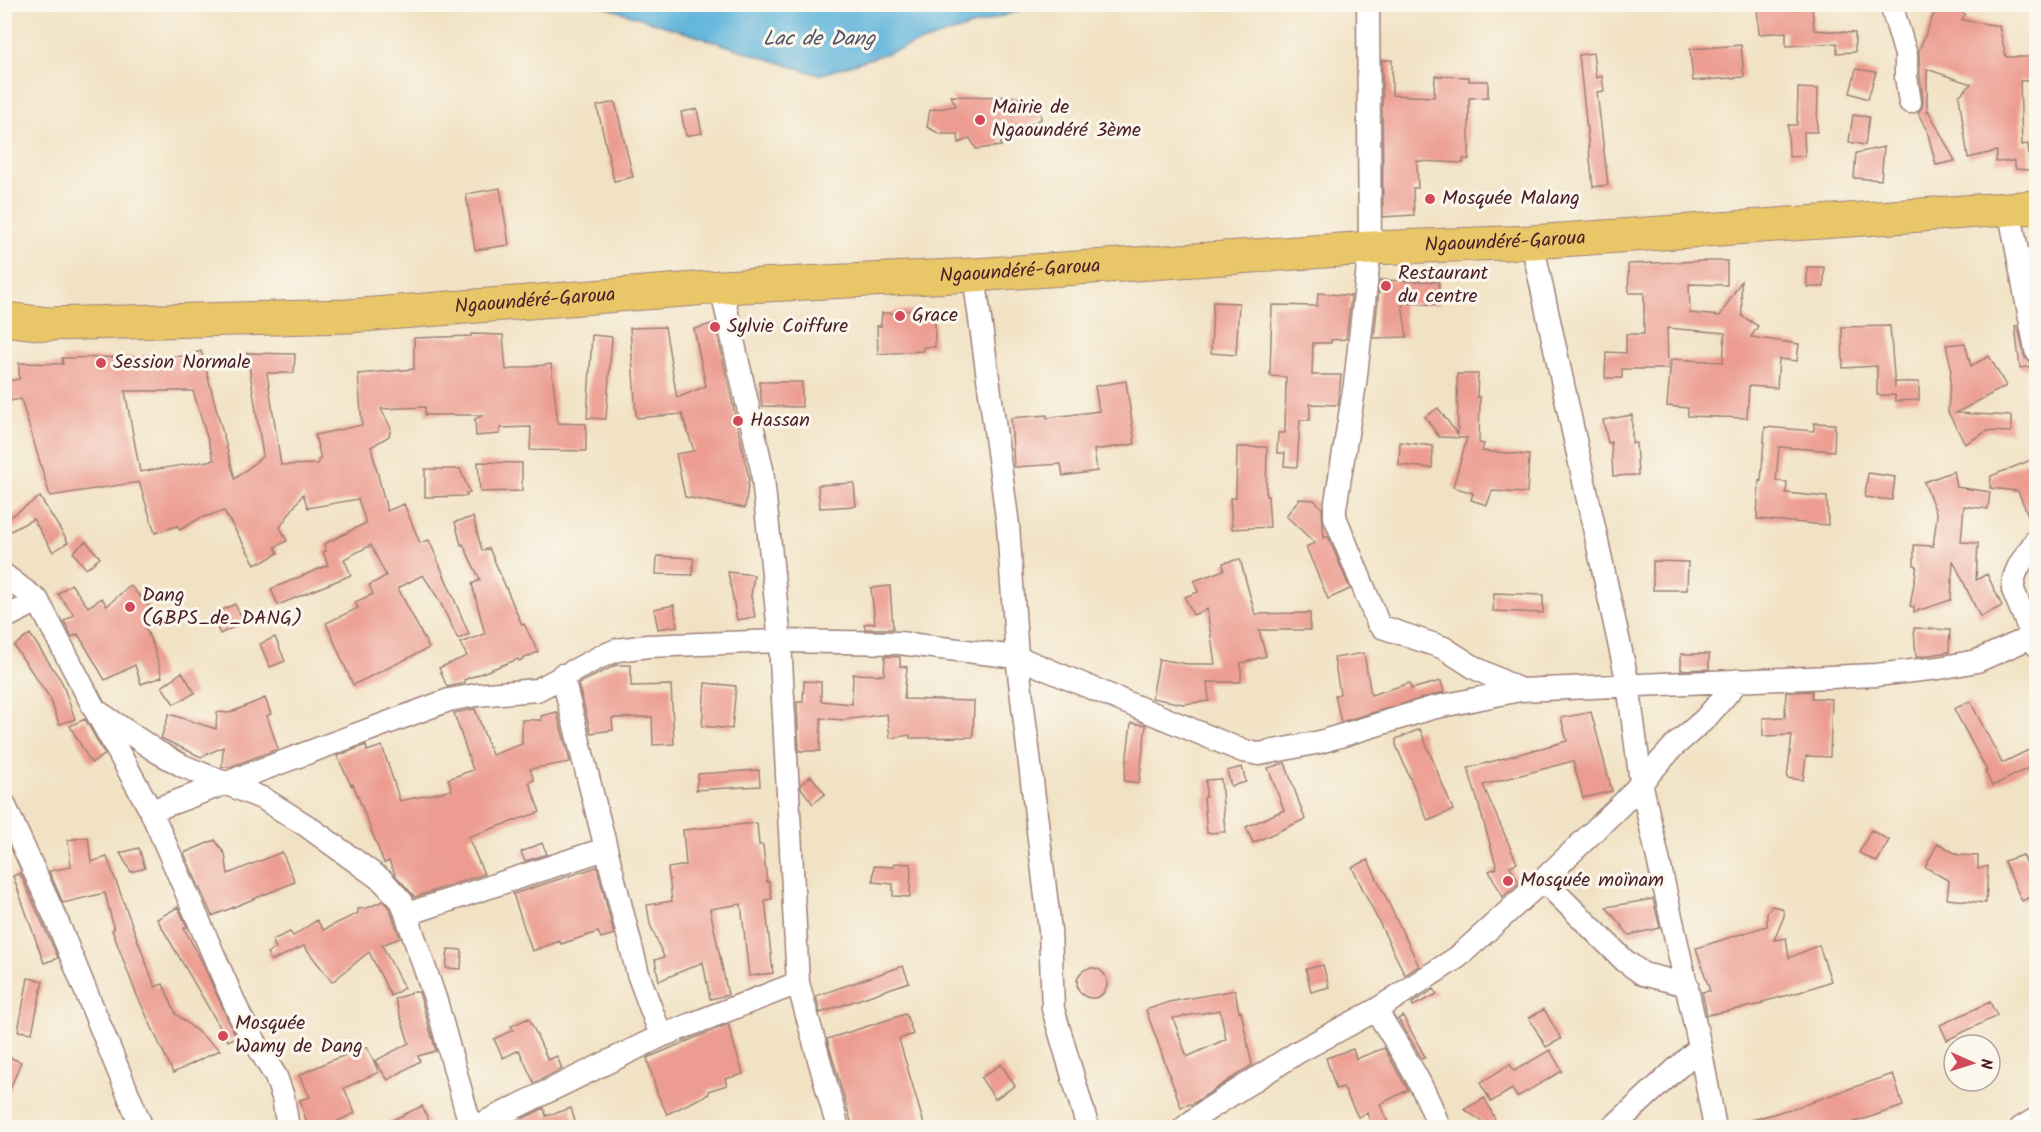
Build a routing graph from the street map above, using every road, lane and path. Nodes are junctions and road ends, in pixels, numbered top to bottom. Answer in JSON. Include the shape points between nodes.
{"nodes":[{"id":1,"x":1368,"y":4,"type":"edge"},
{"id":2,"x":1891,"y":4,"type":"edge"},
{"id":3,"x":1910,"y":102,"type":"dead end"},
{"id":4,"x":2023,"y":207,"type":"edge"},
{"id":5,"x":1532,"y":242,"type":"junction"},
{"id":6,"x":1370,"y":248,"type":"junction"},
{"id":7,"x":974,"y":275,"type":"junction"},
{"id":8,"x":721,"y":286,"type":"junction"},
{"id":9,"x":4,"y":319,"type":"edge"},
{"id":10,"x":2037,"y":350,"type":"edge"},
{"id":11,"x":2037,"y":540,"type":"edge"},
{"id":12,"x":4,"y":575,"type":"edge"},
{"id":13,"x":38,"y":601,"type":"junction"},
{"id":14,"x":4,"y":618,"type":"edge"},
{"id":15,"x":2035,"y":639,"type":"edge"},
{"id":16,"x":780,"y":641,"type":"junction"},
{"id":17,"x":1017,"y":657,"type":"junction"},
{"id":18,"x":562,"y":675,"type":"junction"},
{"id":19,"x":1739,"y":680,"type":"junction"},
{"id":20,"x":1628,"y":684,"type":"junction"},
{"id":21,"x":1520,"y":690,"type":"junction"},
{"id":22,"x":93,"y":708,"type":"junction"},
{"id":23,"x":1641,"y":782,"type":"junction"},
{"id":24,"x":223,"y":783,"type":"junction"},
{"id":25,"x":4,"y":804,"type":"edge"},
{"id":26,"x":151,"y":811,"type":"junction"},
{"id":27,"x":605,"y":849,"type":"junction"},
{"id":28,"x":1543,"y":880,"type":"junction"},
{"id":29,"x":407,"y":914,"type":"junction"},
{"id":30,"x":798,"y":983,"type":"junction"},
{"id":31,"x":1687,"y":985,"type":"junction"},
{"id":32,"x":1376,"y":1010,"type":"junction"},
{"id":33,"x":661,"y":1036,"type":"junction"},
{"id":34,"x":1700,"y":1047,"type":"junction"},
{"id":35,"x":2037,"y":1119,"type":"edge"},
{"id":36,"x":142,"y":1128,"type":"edge"},
{"id":37,"x":288,"y":1128,"type":"edge"},
{"id":38,"x":472,"y":1128,"type":"edge"},
{"id":39,"x":837,"y":1128,"type":"edge"},
{"id":40,"x":1088,"y":1128,"type":"edge"},
{"id":41,"x":1184,"y":1128,"type":"edge"},
{"id":42,"x":1439,"y":1128,"type":"edge"},
{"id":43,"x":1612,"y":1128,"type":"edge"},
{"id":44,"x":1715,"y":1128,"type":"edge"},
{"id":45,"x":2021,"y":1128,"type":"edge"}],
"edges":[{"from":1,"to":6,"type":"street"},
{"from":2,"to":3,"type":"street","via":[[1906,55]]},
{"from":4,"to":5,"type":"highway","name":"Ngaoundéré-Garoua"},
{"from":4,"to":10,"type":"street"},
{"from":5,"to":6,"type":"highway","name":"Ngaoundéré-Garoua"},
{"from":5,"to":20,"type":"street"},
{"from":6,"to":7,"type":"highway","name":"Ngaoundéré-Garoua"},
{"from":6,"to":21,"type":"street","via":[[1335,516],[1382,627],[1444,648]]},
{"from":7,"to":8,"type":"highway","name":"Ngaoundéré-Garoua"},
{"from":7,"to":17,"type":"street","via":[[1008,525]]},
{"from":8,"to":9,"type":"highway","name":"Ngaoundéré-Garoua","via":[[348,316],[47,324]]},
{"from":8,"to":16,"type":"street","via":[[762,469]]},
{"from":11,"to":15,"type":"street","via":[[2012,581]]},
{"from":12,"to":13,"type":"street"},
{"from":13,"to":14,"type":"street"},
{"from":13,"to":22,"type":"street"},
{"from":15,"to":19,"type":"street","via":[[1959,666],[1876,675]]},
{"from":16,"to":17,"type":"street","via":[[899,643]]},
{"from":16,"to":18,"type":"street","via":[[617,650]]},
{"from":16,"to":30,"type":"street"},
{"from":17,"to":21,"type":"street","via":[[1252,753],[1320,742],[1432,708]]},
{"from":17,"to":40,"type":"street","via":[[1048,902],[1053,1009]]},
{"from":18,"to":24,"type":"street","via":[[537,690],[449,700]]},
{"from":18,"to":27,"type":"street"},
{"from":19,"to":20,"type":"street"},
{"from":19,"to":23,"type":"street"},
{"from":20,"to":21,"type":"street"},
{"from":20,"to":23,"type":"street"},
{"from":22,"to":24,"type":"street","via":[[156,751]]},
{"from":22,"to":26,"type":"street"},
{"from":23,"to":28,"type":"street"},
{"from":23,"to":31,"type":"street"},
{"from":24,"to":26,"type":"street"},
{"from":24,"to":29,"type":"street","via":[[264,799],[354,859],[383,881],[402,902]]},
{"from":25,"to":36,"type":"street"},
{"from":26,"to":37,"type":"street","via":[[241,1018],[276,1077],[284,1097]]},
{"from":27,"to":29,"type":"street"},
{"from":27,"to":33,"type":"street","via":[[638,974]]},
{"from":28,"to":31,"type":"street","via":[[1625,961],[1643,974]]},
{"from":28,"to":32,"type":"street","via":[[1446,966]]},
{"from":29,"to":38,"type":"street"},
{"from":30,"to":33,"type":"street"},
{"from":30,"to":39,"type":"street"},
{"from":31,"to":34,"type":"street"},
{"from":32,"to":41,"type":"street","via":[[1298,1052]]},
{"from":32,"to":42,"type":"street","via":[[1419,1080]]},
{"from":33,"to":38,"type":"street"},
{"from":34,"to":43,"type":"street"},
{"from":34,"to":44,"type":"street"},
{"from":35,"to":45,"type":"street"}]}
